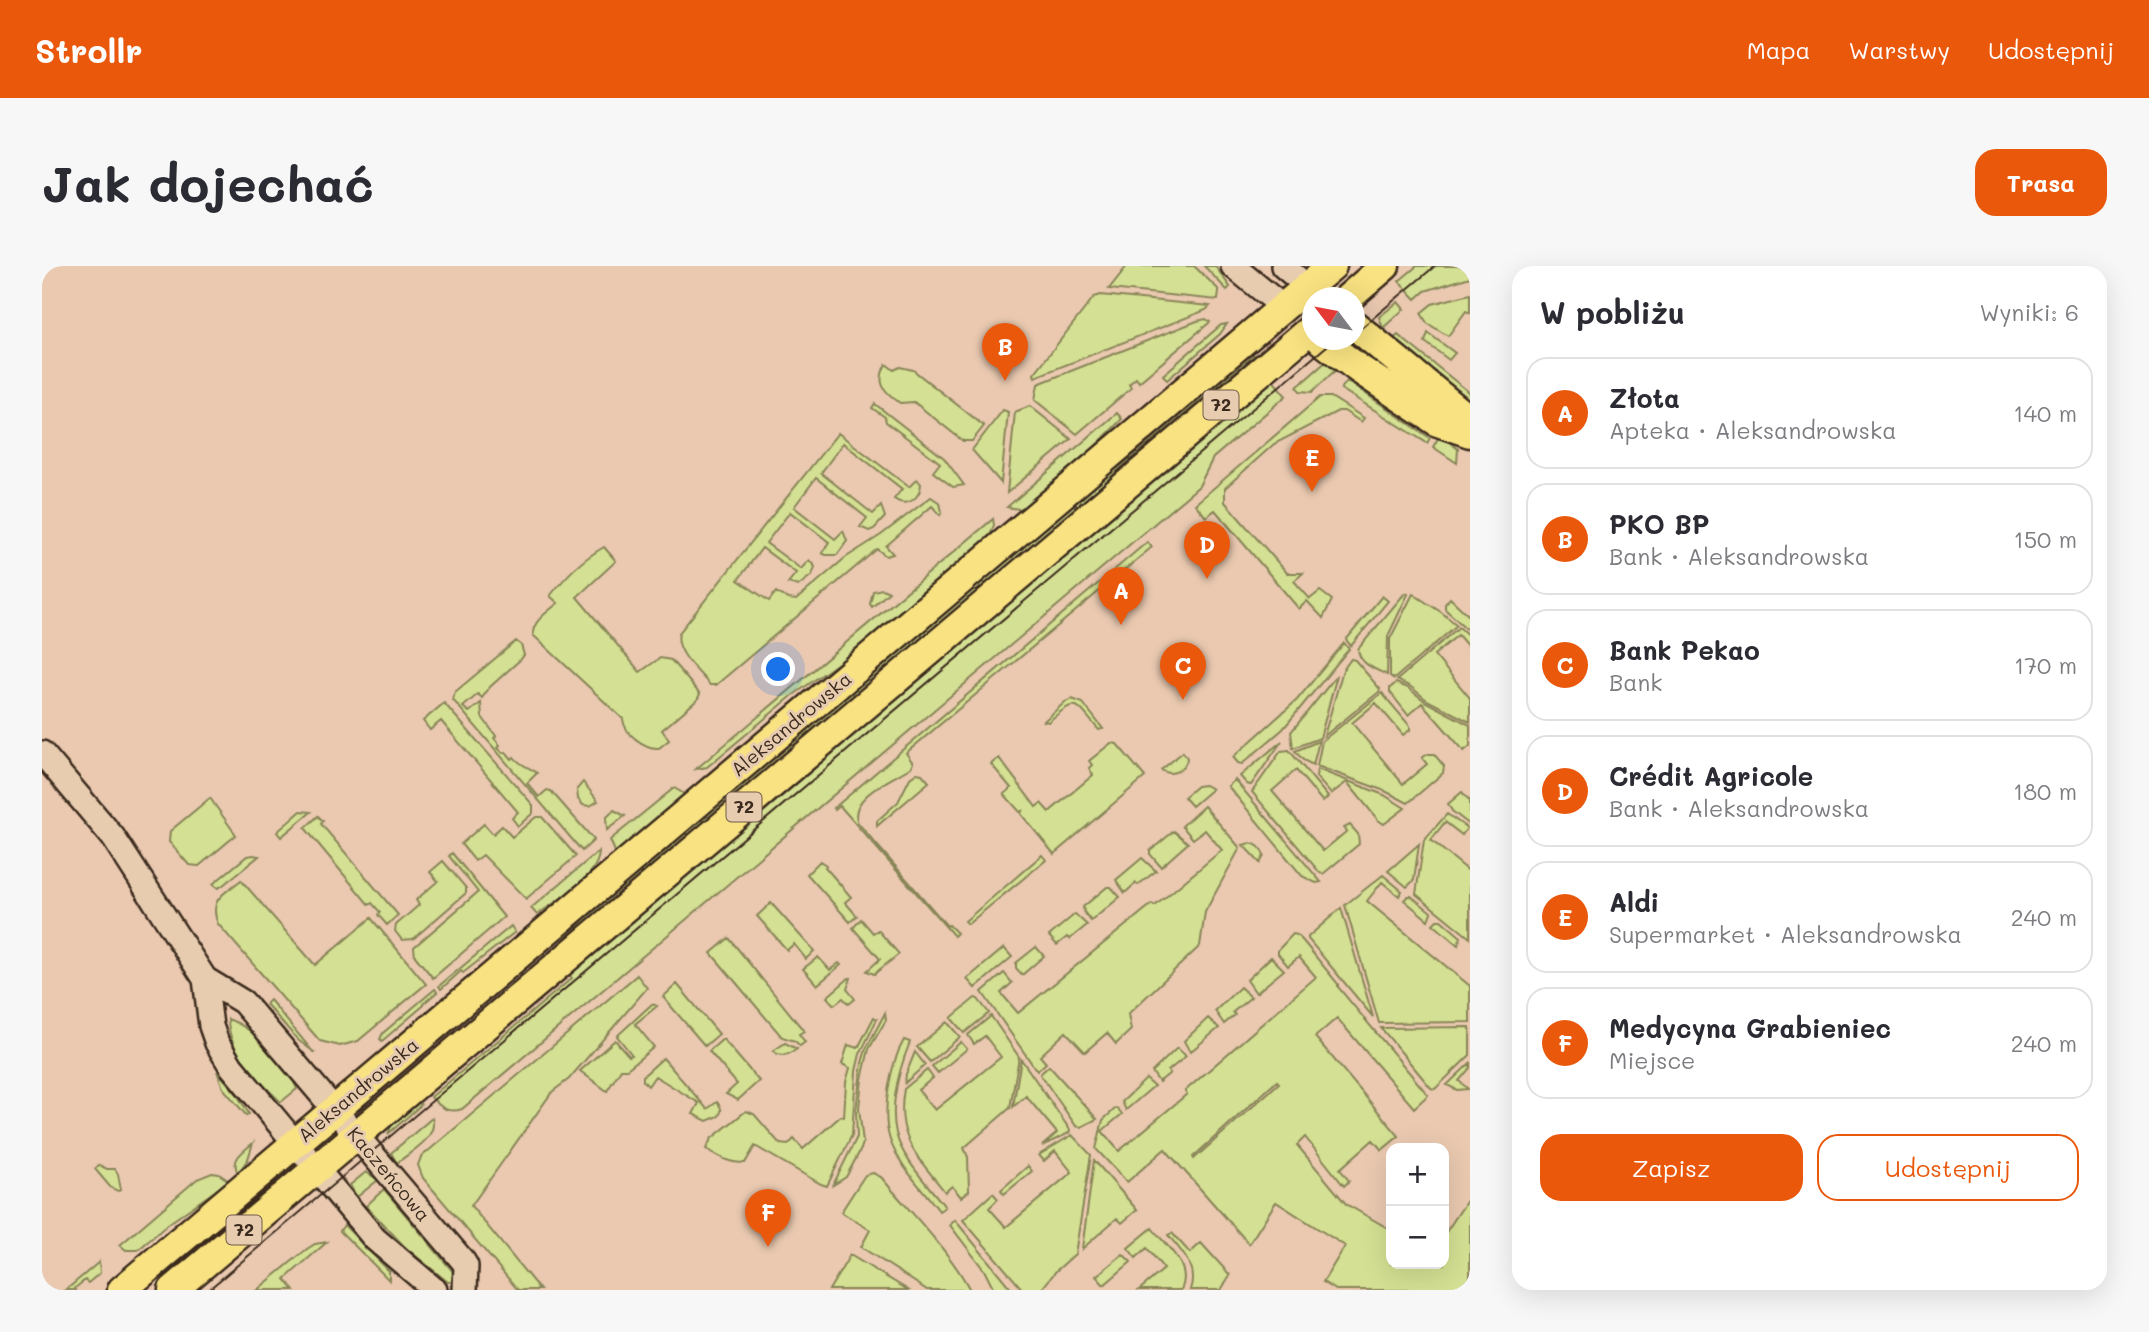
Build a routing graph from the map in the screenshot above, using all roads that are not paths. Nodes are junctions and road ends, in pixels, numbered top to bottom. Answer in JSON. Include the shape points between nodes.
{"nodes":[{"id":1,"x":1233,"y":266,"type":"edge"},
{"id":2,"x":1283,"y":266,"type":"edge"},
{"id":3,"x":1332,"y":266,"type":"edge"},
{"id":4,"x":1385,"y":266,"type":"edge"},
{"id":5,"x":1309,"y":287,"type":"edge"},
{"id":6,"x":1318,"y":287,"type":"edge"},
{"id":7,"x":1361,"y":287,"type":"edge"},
{"id":8,"x":1302,"y":298,"type":"edge"},
{"id":9,"x":1283,"y":307,"type":"junction"},
{"id":10,"x":1302,"y":322,"type":"edge"},
{"id":11,"x":1365,"y":334,"type":"edge"},
{"id":12,"x":1302,"y":342,"type":"edge"},
{"id":13,"x":1336,"y":350,"type":"edge"},
{"id":14,"x":1470,"y":420,"type":"edge"},
{"id":15,"x":1470,"y":433,"type":"edge"},
{"id":16,"x":42,"y":753,"type":"edge"},
{"id":17,"x":205,"y":979,"type":"junction"},
{"id":18,"x":335,"y":1109,"type":"junction"},
{"id":19,"x":357,"y":1136,"type":"junction"},
{"id":20,"x":294,"y":1144,"type":"junction"},
{"id":21,"x":316,"y":1170,"type":"junction"},
{"id":22,"x":122,"y":1290,"type":"edge"},
{"id":23,"x":173,"y":1290,"type":"edge"},
{"id":24,"x":435,"y":1290,"type":"edge"},
{"id":25,"x":465,"y":1290,"type":"edge"}],
"edges":[{"from":1,"to":9,"type":"street"},
{"from":2,"to":5,"type":"street"},
{"from":3,"to":6,"type":"main road","name":"Aleksandrowska","number":"72"},
{"from":4,"to":7,"type":"main road"},
{"from":8,"to":9,"type":"main road","name":"Aleksandrowska","number":"72"},
{"from":9,"to":10,"type":"main road"},
{"from":9,"to":18,"type":"main road","name":"Aleksandrowska","number":"72"},
{"from":11,"to":14,"type":"main road"},
{"from":12,"to":19,"type":"main road","name":"Aleksandrowska","number":"72"},
{"from":13,"to":15,"type":"main road","via":[[1438,422]]},
{"from":16,"to":17,"type":"street","name":"Kaczeńcowa","via":[[113,837]]},
{"from":17,"to":18,"type":"street","name":"Kaczeńcowa","via":[[243,1002]]},
{"from":17,"to":20,"type":"street","name":"Kaczeńcowa","via":[[217,1043]]},
{"from":18,"to":19,"type":"street","name":"Kaczeńcowa"},
{"from":18,"to":20,"type":"main road","name":"Aleksandrowska","number":"72"},
{"from":19,"to":21,"type":"main road","name":"Aleksandrowska","number":"72"},
{"from":19,"to":25,"type":"street","name":"Kaczeńcowa","via":[[463,1261]]},
{"from":20,"to":21,"type":"street","name":"Kaczeńcowa"},
{"from":20,"to":22,"type":"main road","name":"Aleksandrowska","number":"72"},
{"from":21,"to":23,"type":"main road","name":"Aleksandrowska","number":"72"},
{"from":21,"to":24,"type":"street","name":"Kaczeńcowa","via":[[374,1239]]}]}
